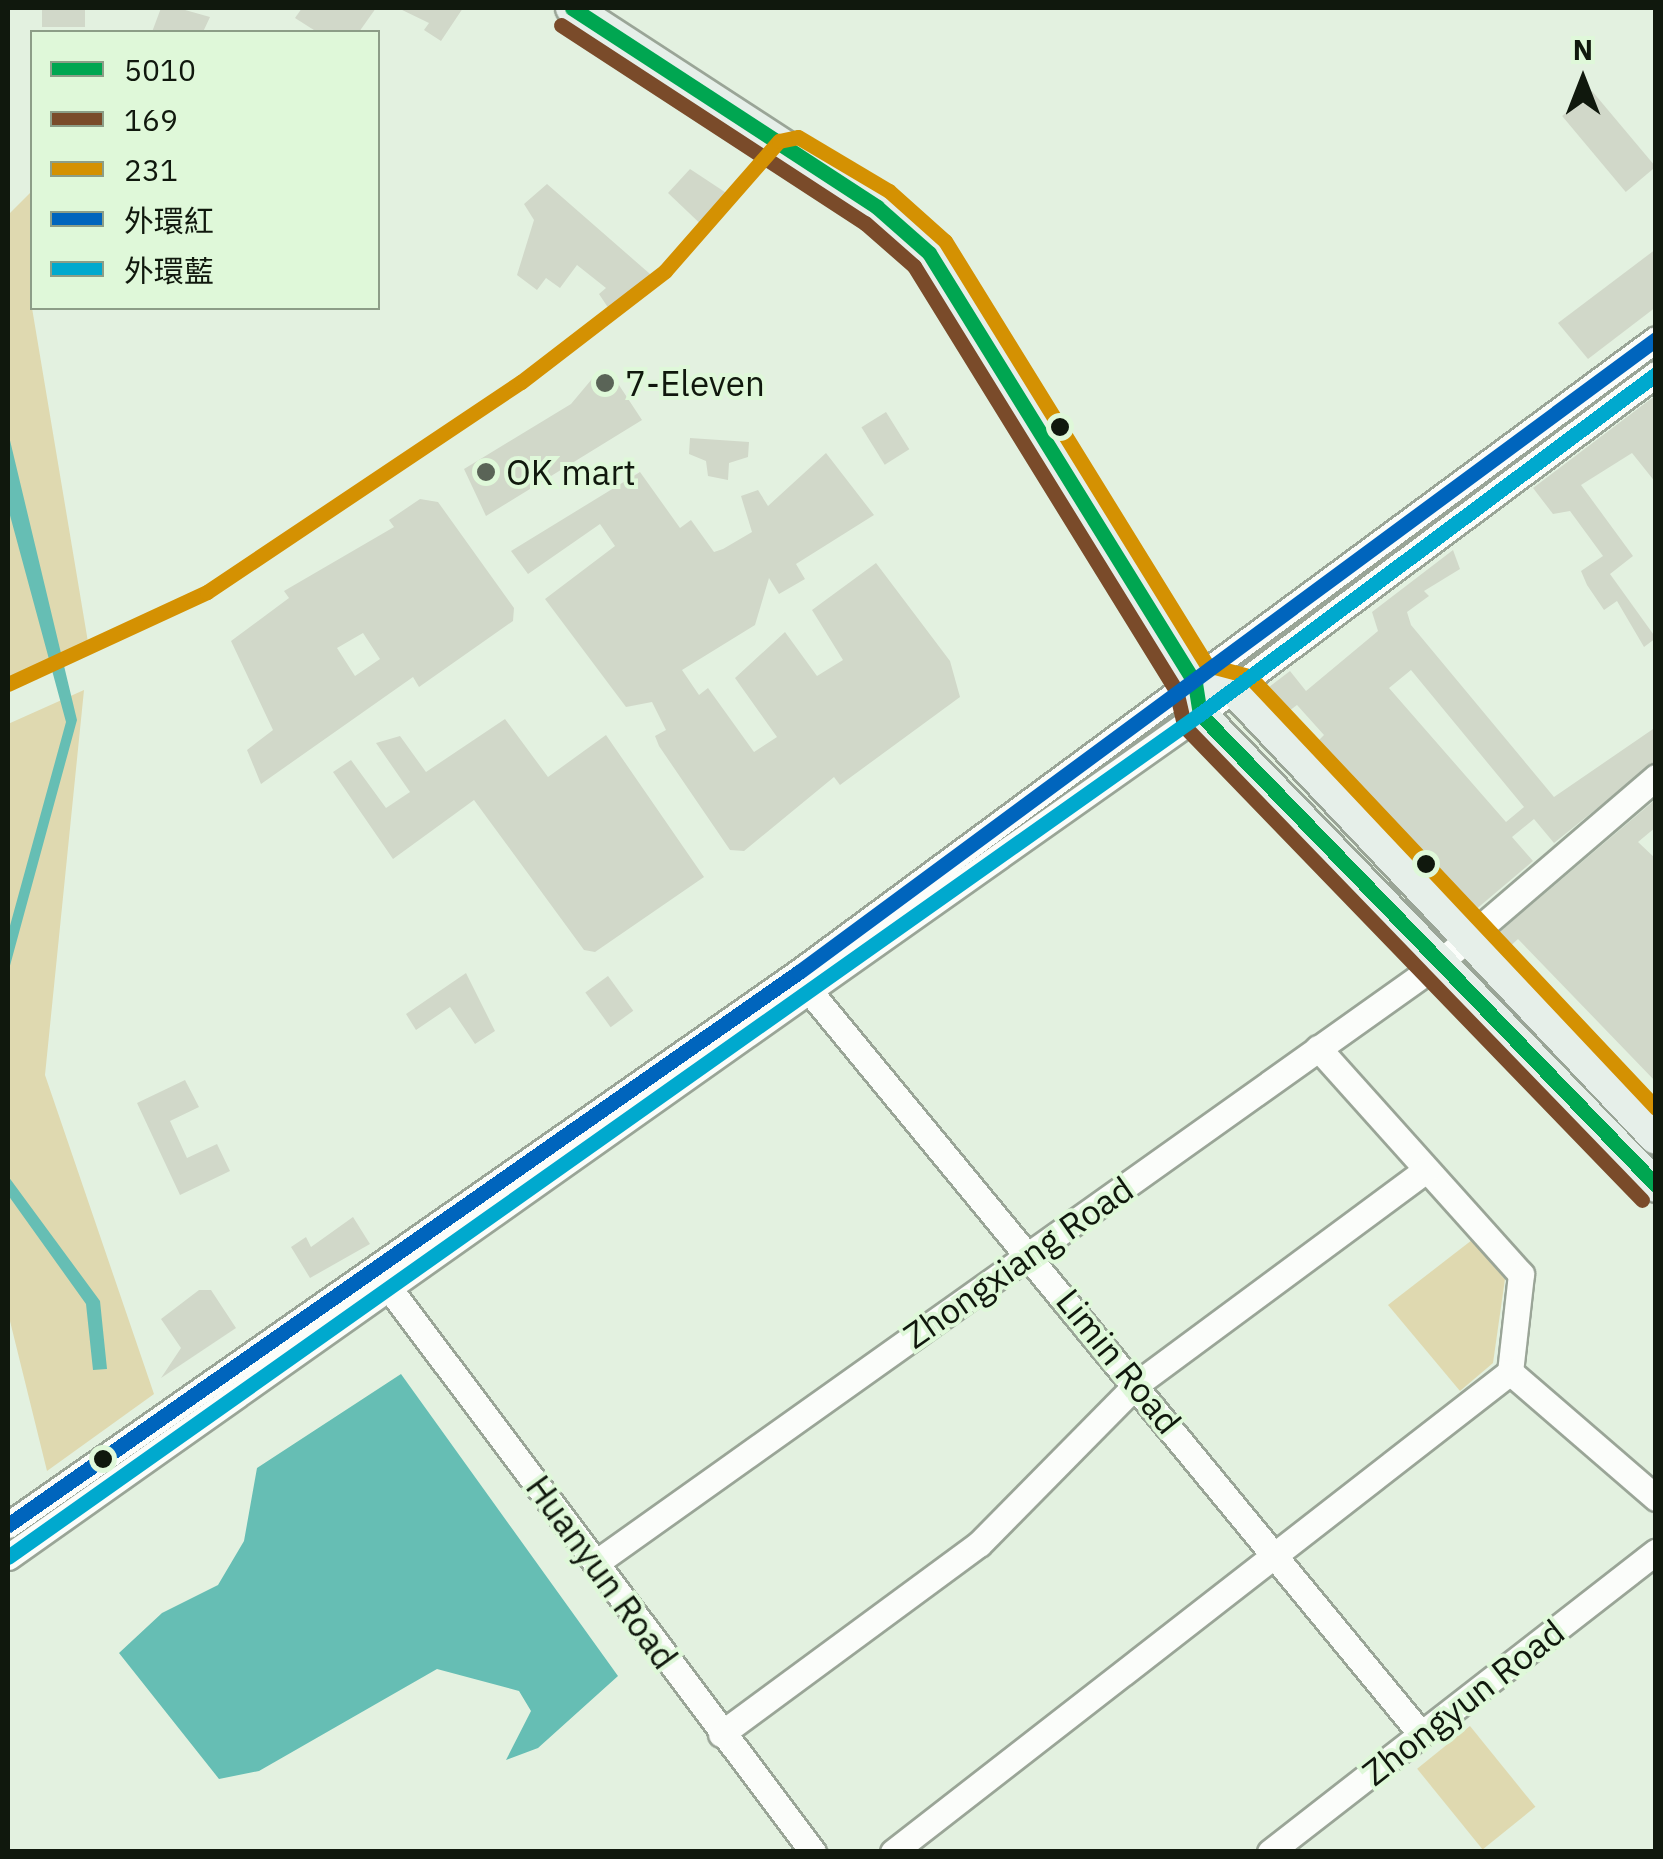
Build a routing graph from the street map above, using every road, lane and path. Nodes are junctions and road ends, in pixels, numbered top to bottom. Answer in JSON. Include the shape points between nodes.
{"nodes":[{"id":1,"x":572,"y":8,"type":"edge"},
{"id":2,"x":1656,"y":339,"type":"edge"},
{"id":3,"x":1656,"y":374,"type":"edge"},
{"id":4,"x":1234,"y":690,"type":"junction"},
{"id":5,"x":1198,"y":699,"type":"junction"},
{"id":6,"x":1656,"y":777,"type":"edge"},
{"id":7,"x":1465,"y":938,"type":"junction"},
{"id":8,"x":1439,"y":962,"type":"junction"},
{"id":9,"x":811,"y":993,"type":"junction"},
{"id":10,"x":1318,"y":1048,"type":"junction"},
{"id":11,"x":1656,"y":1138,"type":"edge"},
{"id":12,"x":1426,"y":1170,"type":"junction"},
{"id":13,"x":1656,"y":1186,"type":"edge"},
{"id":14,"x":1030,"y":1253,"type":"junction"},
{"id":15,"x":392,"y":1292,"type":"junction"},
{"id":16,"x":1510,"y":1372,"type":"junction"},
{"id":17,"x":1138,"y":1383,"type":"junction"},
{"id":18,"x":1656,"y":1498,"type":"edge"},
{"id":19,"x":8,"y":1526,"type":"edge"},
{"id":20,"x":1656,"y":1552,"type":"edge"},
{"id":21,"x":1276,"y":1554,"type":"junction"},
{"id":22,"x":8,"y":1556,"type":"edge"},
{"id":23,"x":597,"y":1562,"type":"junction"},
{"id":24,"x":721,"y":1734,"type":"junction"},
{"id":25,"x":1420,"y":1734,"type":"junction"},
{"id":26,"x":813,"y":1852,"type":"edge"},
{"id":27,"x":893,"y":1852,"type":"edge"},
{"id":28,"x":1270,"y":1852,"type":"edge"}],
"edges":[{"from":1,"to":5,"type":"main road","via":[[877,207],[929,253]]},
{"from":2,"to":5,"type":"street"},
{"from":3,"to":4,"type":"street"},
{"from":4,"to":5,"type":"main road"},
{"from":4,"to":7,"type":"main road"},
{"from":5,"to":8,"type":"main road"},
{"from":5,"to":9,"type":"street"},
{"from":5,"to":19,"type":"street"},
{"from":6,"to":7,"type":"street","name":"Zhongxiang Road"},
{"from":7,"to":8,"type":"street","name":"Zhongxiang Road"},
{"from":7,"to":11,"type":"main road"},
{"from":8,"to":10,"type":"street","name":"Zhongxiang Road"},
{"from":8,"to":13,"type":"main road"},
{"from":9,"to":14,"type":"street","name":"Limin Road"},
{"from":9,"to":15,"type":"street"},
{"from":10,"to":12,"type":"street"},
{"from":10,"to":14,"type":"street","name":"Zhongxiang Road"},
{"from":12,"to":16,"type":"street","via":[[1521,1274]]},
{"from":12,"to":17,"type":"street"},
{"from":14,"to":17,"type":"street","name":"Limin Road"},
{"from":14,"to":23,"type":"street","name":"Zhongxiang Road"},
{"from":15,"to":22,"type":"street"},
{"from":15,"to":23,"type":"street","name":"Huanyun Road"},
{"from":16,"to":18,"type":"street"},
{"from":16,"to":21,"type":"street"},
{"from":17,"to":21,"type":"street","name":"Limin Road"},
{"from":17,"to":24,"type":"street","via":[[979,1544]]},
{"from":20,"to":25,"type":"street","name":"Zhongyun Road"},
{"from":21,"to":25,"type":"street","name":"Limin Road"},
{"from":21,"to":27,"type":"street"},
{"from":23,"to":24,"type":"street","name":"Huanyun Road"},
{"from":24,"to":26,"type":"street","name":"Huanyun Road"},
{"from":25,"to":28,"type":"street","name":"Zhongyun Road"}]}
